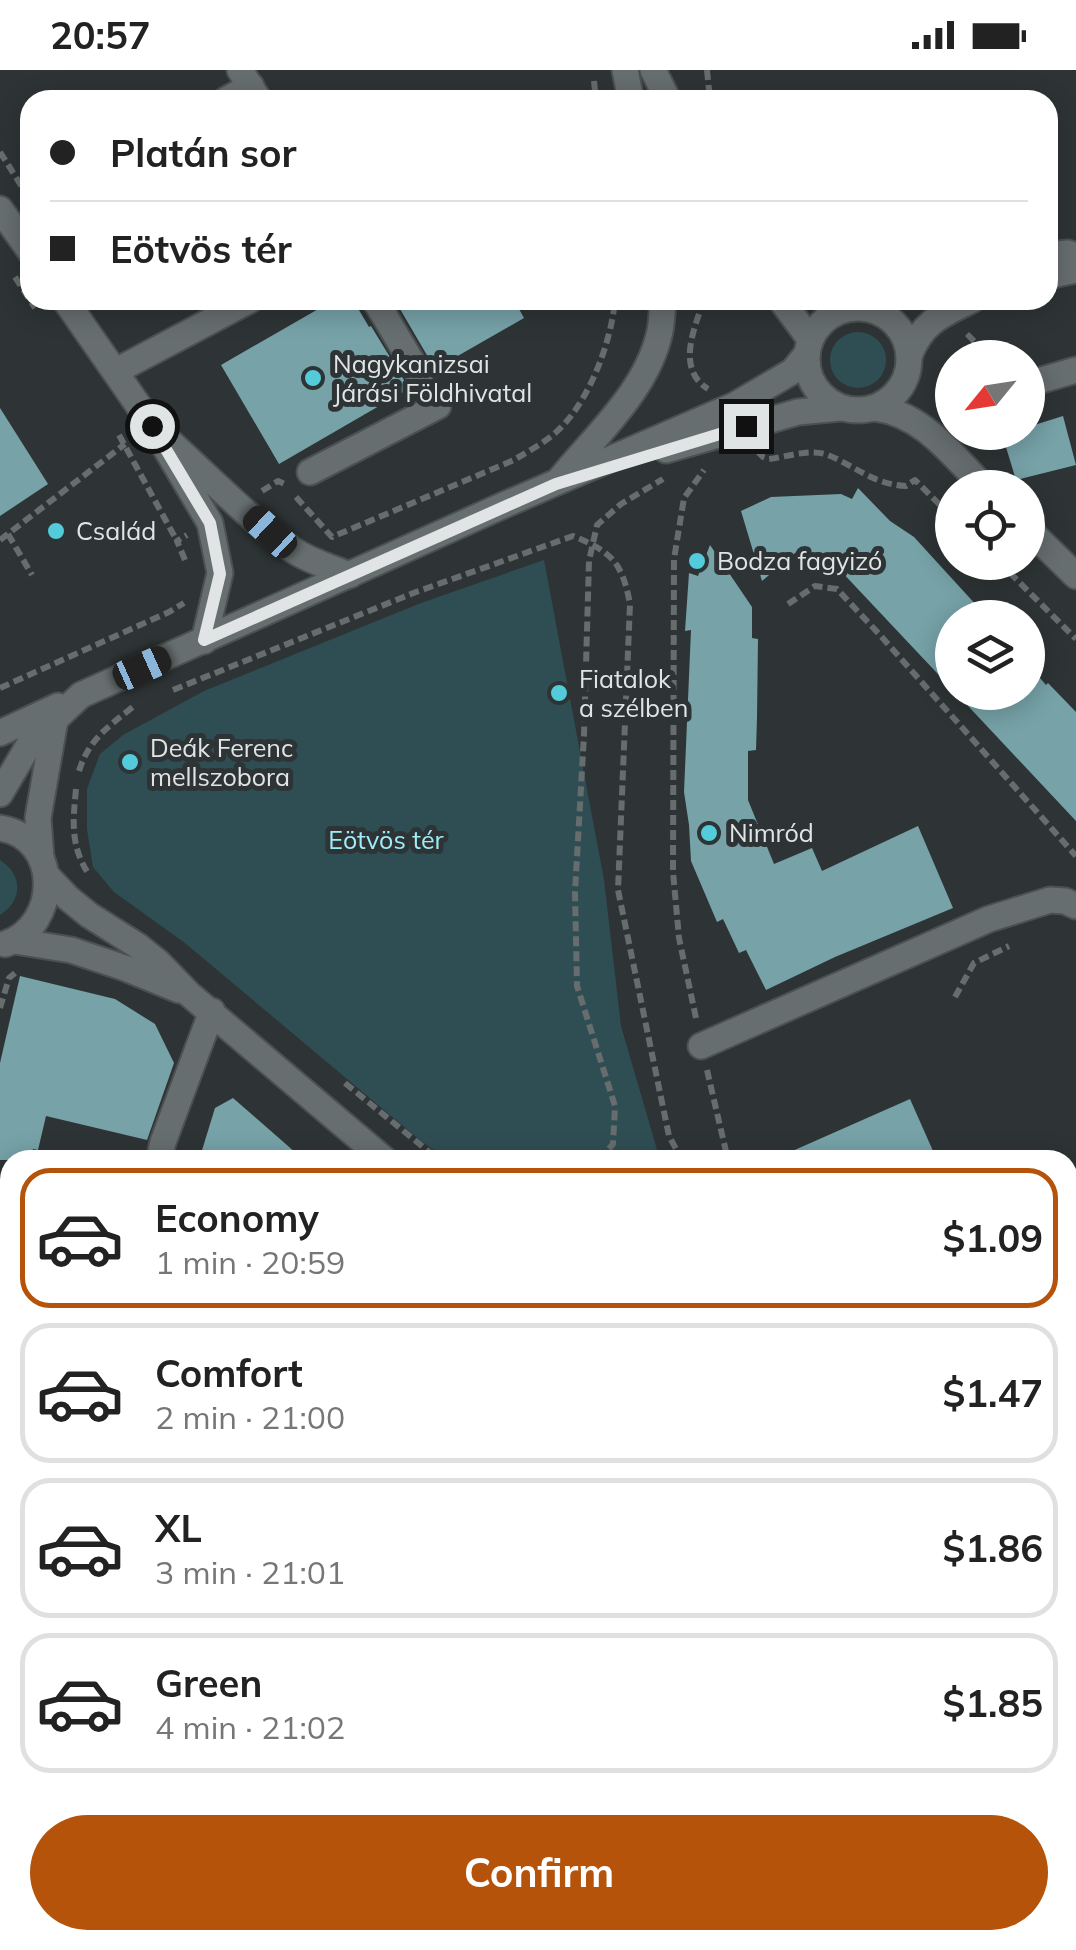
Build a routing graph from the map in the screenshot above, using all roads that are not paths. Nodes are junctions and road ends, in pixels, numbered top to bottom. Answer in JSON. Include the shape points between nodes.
{"nodes":[{"id":1,"x":0,"y":208,"type":"edge"},
{"id":2,"x":20,"y":236,"type":"edge"},
{"id":3,"x":73,"y":310,"type":"edge"},
{"id":4,"x":231,"y":310,"type":"edge"},
{"id":5,"x":382,"y":310,"type":"edge"},
{"id":6,"x":661,"y":310,"type":"edge"},
{"id":7,"x":786,"y":310,"type":"edge"},
{"id":8,"x":842,"y":310,"type":"edge"},
{"id":9,"x":891,"y":310,"type":"edge"},
{"id":10,"x":953,"y":310,"type":"edge"},
{"id":11,"x":808,"y":347,"type":"junction"},
{"id":12,"x":907,"y":367,"type":"junction"},
{"id":13,"x":116,"y":370,"type":"junction"},
{"id":14,"x":1076,"y":370,"type":"edge"},
{"id":15,"x":1045,"y":379,"type":"edge"},
{"id":16,"x":840,"y":408,"type":"junction"},
{"id":17,"x":875,"y":408,"type":"junction"},
{"id":18,"x":741,"y":416,"type":"junction"},
{"id":19,"x":152,"y":426,"type":"junction"},
{"id":20,"x":923,"y":427,"type":"junction"},
{"id":21,"x":967,"y":470,"type":"edge"},
{"id":22,"x":310,"y":472,"type":"dead end"},
{"id":23,"x":556,"y":484,"type":"junction"},
{"id":24,"x":1045,"y":546,"type":"edge"},
{"id":25,"x":350,"y":575,"type":"junction"},
{"id":26,"x":1076,"y":576,"type":"edge"},
{"id":27,"x":204,"y":640,"type":"junction"},
{"id":28,"x":81,"y":696,"type":"junction"},
{"id":29,"x":55,"y":720,"type":"junction"},
{"id":30,"x":0,"y":733,"type":"edge"},
{"id":31,"x":0,"y":794,"type":"edge"},
{"id":32,"x":0,"y":828,"type":"edge"},
{"id":33,"x":44,"y":867,"type":"junction"},
{"id":34,"x":1076,"y":906,"type":"edge"},
{"id":35,"x":6,"y":946,"type":"edge"},
{"id":36,"x":189,"y":994,"type":"junction"},
{"id":37,"x":212,"y":1011,"type":"junction"},
{"id":38,"x":701,"y":1046,"type":"road end"},
{"id":39,"x":163,"y":1150,"type":"edge"},
{"id":40,"x":373,"y":1150,"type":"edge"}],
"edges":[{"from":1,"to":2,"type":"street"},
{"from":3,"to":13,"type":"street"},
{"from":4,"to":13,"type":"street"},
{"from":5,"to":22,"type":"street","via":[[438,406]]},
{"from":6,"to":23,"type":"street","via":[[660,330],[630,395]]},
{"from":7,"to":11,"type":"street"},
{"from":8,"to":11,"type":"street","via":[[818,326]]},
{"from":9,"to":12,"type":"street","via":[[905,339]]},
{"from":10,"to":12,"type":"street","via":[[917,335]]},
{"from":11,"to":16,"type":"street","via":[[814,387]]},
{"from":11,"to":18,"type":"street","via":[[793,371]]},
{"from":12,"to":17,"type":"street","via":[[899,390]]},
{"from":12,"to":20,"type":"street"},
{"from":13,"to":19,"type":"street"},
{"from":14,"to":15,"type":"street"},
{"from":16,"to":17,"type":"street"},
{"from":16,"to":18,"type":"street"},
{"from":17,"to":20,"type":"street"},
{"from":18,"to":23,"type":"street"},
{"from":19,"to":25,"type":"street","via":[[295,551]]},
{"from":19,"to":27,"type":"street","via":[[210,523],[220,574]]},
{"from":20,"to":21,"type":"street"},
{"from":23,"to":25,"type":"street"},
{"from":24,"to":26,"type":"street"},
{"from":25,"to":27,"type":"street"},
{"from":27,"to":28,"type":"street"},
{"from":28,"to":29,"type":"street"},
{"from":28,"to":30,"type":"street"},
{"from":29,"to":31,"type":"street","via":[[30,742]]},
{"from":29,"to":33,"type":"street","via":[[38,818]]},
{"from":32,"to":33,"type":"street","via":[[21,836]]},
{"from":33,"to":35,"type":"street","via":[[47,889],[39,916]]},
{"from":33,"to":36,"type":"street","via":[[68,898],[138,946]]},
{"from":34,"to":38,"type":"street","via":[[1050,900],[988,919]]},
{"from":35,"to":36,"type":"street","via":[[71,950]]},
{"from":36,"to":37,"type":"street"},
{"from":37,"to":39,"type":"street"},
{"from":37,"to":40,"type":"street"}]}
